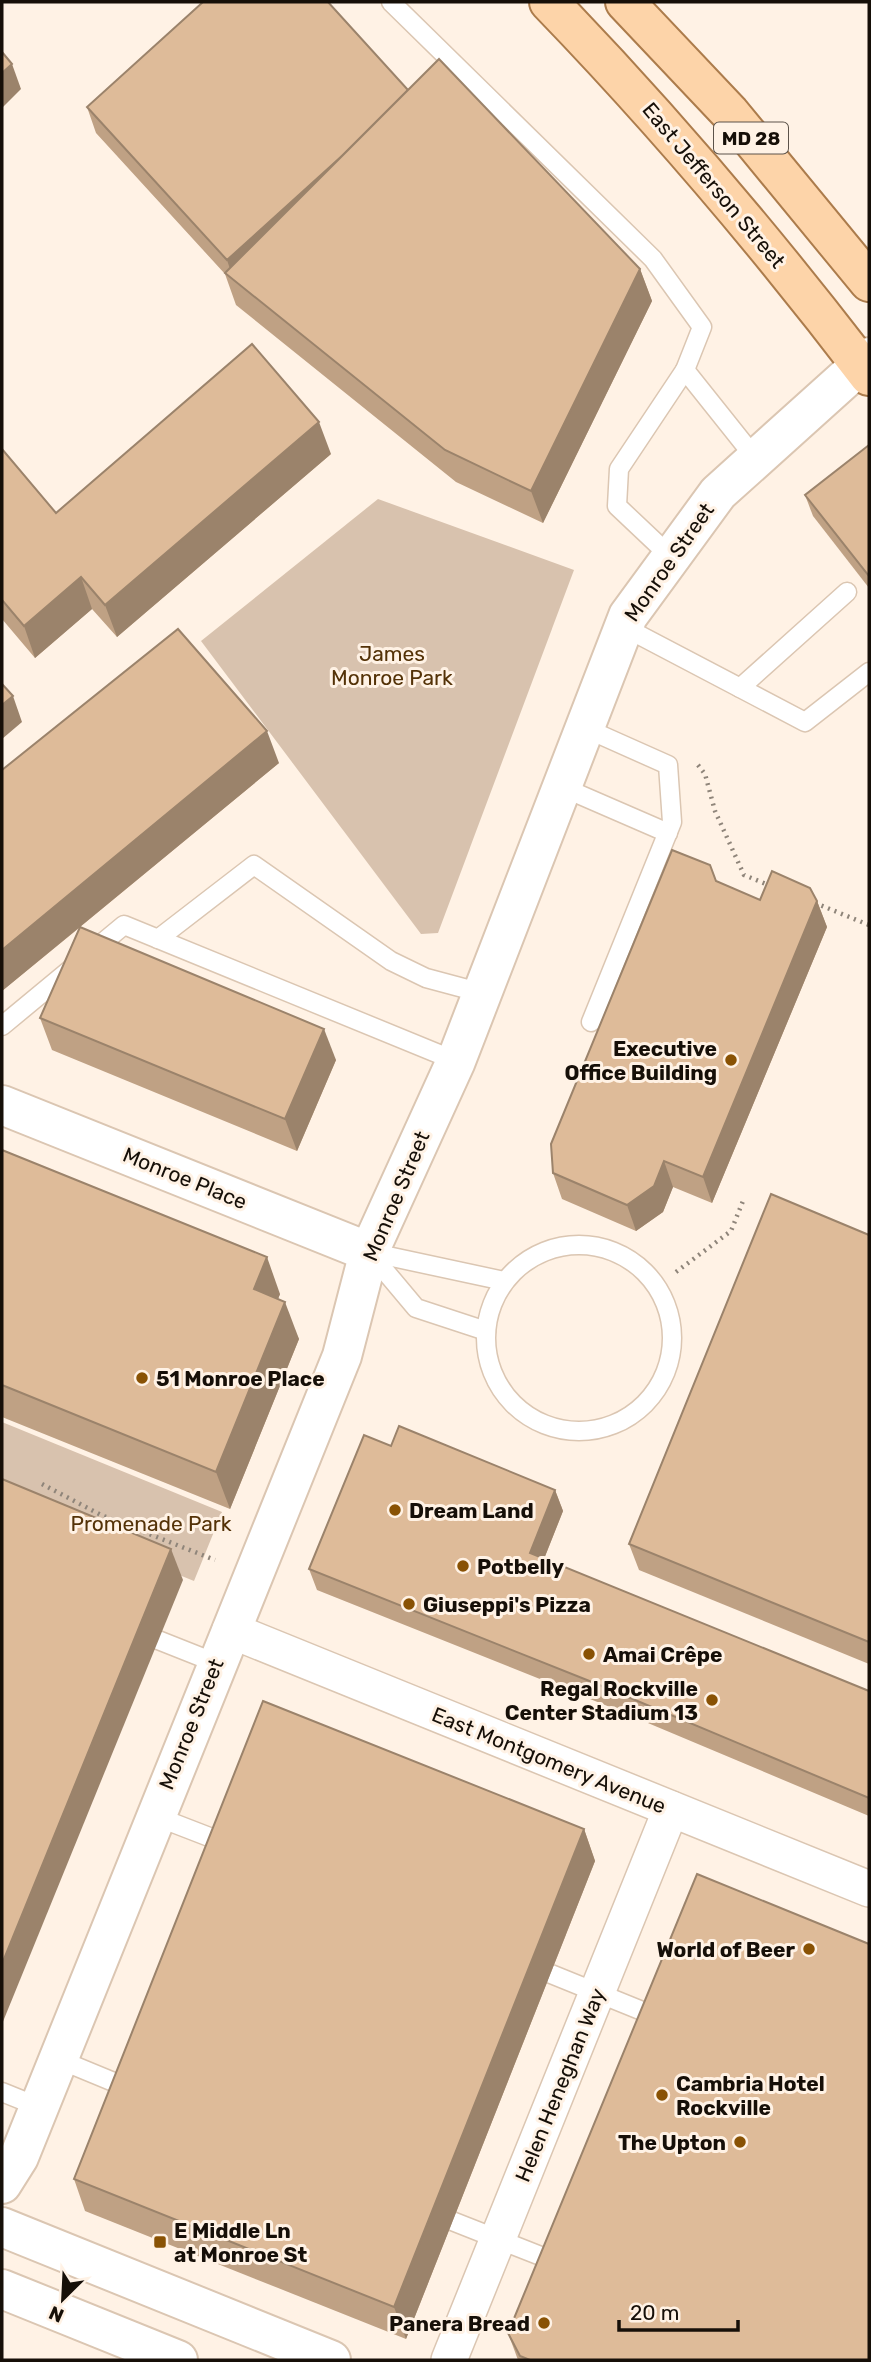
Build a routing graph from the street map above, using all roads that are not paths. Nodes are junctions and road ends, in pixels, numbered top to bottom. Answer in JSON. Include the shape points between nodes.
{"nodes":[{"id":1,"x":391,"y":2,"type":"edge"},
{"id":2,"x":549,"y":2,"type":"edge"},
{"id":3,"x":625,"y":2,"type":"edge"},
{"id":4,"x":869,"y":282,"type":"edge"},
{"id":5,"x":866,"y":366,"type":"edge"},
{"id":6,"x":685,"y":370,"type":"junction"},
{"id":7,"x":756,"y":459,"type":"junction"},
{"id":8,"x":671,"y":557,"type":"junction"},
{"id":9,"x":847,"y":592,"type":"dead end"},
{"id":10,"x":624,"y":626,"type":"junction"},
{"id":11,"x":869,"y":672,"type":"edge"},
{"id":12,"x":740,"y":688,"type":"junction"},
{"id":13,"x":585,"y":728,"type":"junction"},
{"id":14,"x":562,"y":788,"type":"junction"},
{"id":15,"x":668,"y":833,"type":"junction"},
{"id":16,"x":158,"y":939,"type":"junction"},
{"id":17,"x":482,"y":993,"type":"junction"},
{"id":18,"x":591,"y":1022,"type":"dead end"},
{"id":19,"x":2,"y":1026,"type":"edge"},
{"id":20,"x":456,"y":1061,"type":"junction"},
{"id":21,"x":2,"y":1105,"type":"edge"},
{"id":22,"x":369,"y":1252,"type":"junction"},
{"id":23,"x":504,"y":1282,"type":"junction"},
{"id":24,"x":486,"y":1331,"type":"junction"},
{"id":25,"x":158,"y":1640,"type":"dead end"},
{"id":26,"x":223,"y":1646,"type":"junction"},
{"id":27,"x":671,"y":1809,"type":"junction"},
{"id":28,"x":155,"y":1816,"type":"junction"},
{"id":29,"x":230,"y":1845,"type":"edge"},
{"id":30,"x":869,"y":1889,"type":"edge"},
{"id":31,"x":551,"y":1973,"type":"dead end"},
{"id":32,"x":597,"y":1993,"type":"junction"},
{"id":33,"x":662,"y":2020,"type":"edge"},
{"id":34,"x":58,"y":2059,"type":"junction"},
{"id":35,"x":133,"y":2090,"type":"edge"},
{"id":36,"x":2,"y":2092,"type":"edge"},
{"id":37,"x":39,"y":2107,"type":"junction"},
{"id":38,"x":2,"y":2184,"type":"edge"},
{"id":39,"x":452,"y":2221,"type":"dead end"},
{"id":40,"x":2,"y":2227,"type":"edge"},
{"id":41,"x":498,"y":2239,"type":"junction"},
{"id":42,"x":561,"y":2264,"type":"edge"},
{"id":43,"x":2,"y":2289,"type":"edge"},
{"id":44,"x":178,"y":2360,"type":"edge"},
{"id":45,"x":331,"y":2360,"type":"edge"},
{"id":46,"x":449,"y":2360,"type":"edge"}],
"edges":[{"from":1,"to":6,"type":"lane","via":[[653,259],[702,327]]},
{"from":2,"to":5,"type":"main road","name":"East Jefferson Street","number":"MD 28","via":[[633,89],[743,215]]},
{"from":3,"to":4,"type":"main road","number":"MD 28","via":[[730,113]]},
{"from":5,"to":7,"type":"street","name":"Monroe Street"},
{"from":6,"to":7,"type":"lane"},
{"from":6,"to":8,"type":"lane","via":[[619,469],[617,506]]},
{"from":7,"to":8,"type":"street","name":"Monroe Street","via":[[718,493]]},
{"from":8,"to":10,"type":"street","name":"Monroe Street"},
{"from":9,"to":12,"type":"lane"},
{"from":10,"to":12,"type":"lane"},
{"from":10,"to":13,"type":"street","name":"Monroe Street"},
{"from":11,"to":12,"type":"lane","via":[[805,722]]},
{"from":13,"to":14,"type":"street","name":"Monroe Street"},
{"from":13,"to":15,"type":"lane","via":[[668,765],[672,822]]},
{"from":14,"to":15,"type":"lane"},
{"from":14,"to":17,"type":"street","name":"Monroe Street"},
{"from":15,"to":18,"type":"lane"},
{"from":16,"to":17,"type":"lane","via":[[254,865],[391,961],[426,978]]},
{"from":16,"to":19,"type":"lane","via":[[124,925]]},
{"from":16,"to":20,"type":"lane"},
{"from":17,"to":20,"type":"street","name":"Monroe Street"},
{"from":20,"to":22,"type":"street","name":"Monroe Street"},
{"from":21,"to":22,"type":"street","name":"Monroe Place"},
{"from":22,"to":23,"type":"lane"},
{"from":22,"to":24,"type":"lane","via":[[416,1308]]},
{"from":22,"to":26,"type":"street","name":"Monroe Street","via":[[342,1356]]},
{"from":23,"to":24,"type":"lane"},
{"from":23,"to":24,"type":"lane","via":[[516,1268],[548,1250],[578,1245],[612,1251],[644,1270],[662,1293],[673,1326],[670,1363],[656,1394],[626,1421],[604,1430],[565,1432],[517,1409],[494,1379],[486,1354]]},
{"from":25,"to":26,"type":"lane"},
{"from":26,"to":27,"type":"street","name":"East Montgomery Avenue"},
{"from":26,"to":28,"type":"street","name":"Monroe Street"},
{"from":27,"to":30,"type":"street","name":"East Montgomery Avenue"},
{"from":27,"to":32,"type":"street","name":"Helen Heneghan Way"},
{"from":28,"to":29,"type":"lane"},
{"from":28,"to":34,"type":"street","name":"Monroe Street"},
{"from":31,"to":32,"type":"lane"},
{"from":32,"to":33,"type":"lane"},
{"from":32,"to":41,"type":"street","name":"Helen Heneghan Way"},
{"from":34,"to":35,"type":"lane"},
{"from":34,"to":37,"type":"street","name":"Monroe Street"},
{"from":36,"to":37,"type":"lane"},
{"from":37,"to":38,"type":"street","name":"Monroe Street","via":[[19,2157]]},
{"from":39,"to":41,"type":"lane"},
{"from":40,"to":45,"type":"street"},
{"from":41,"to":42,"type":"lane"},
{"from":41,"to":46,"type":"street","name":"Helen Heneghan Way"},
{"from":43,"to":44,"type":"street"}]}
